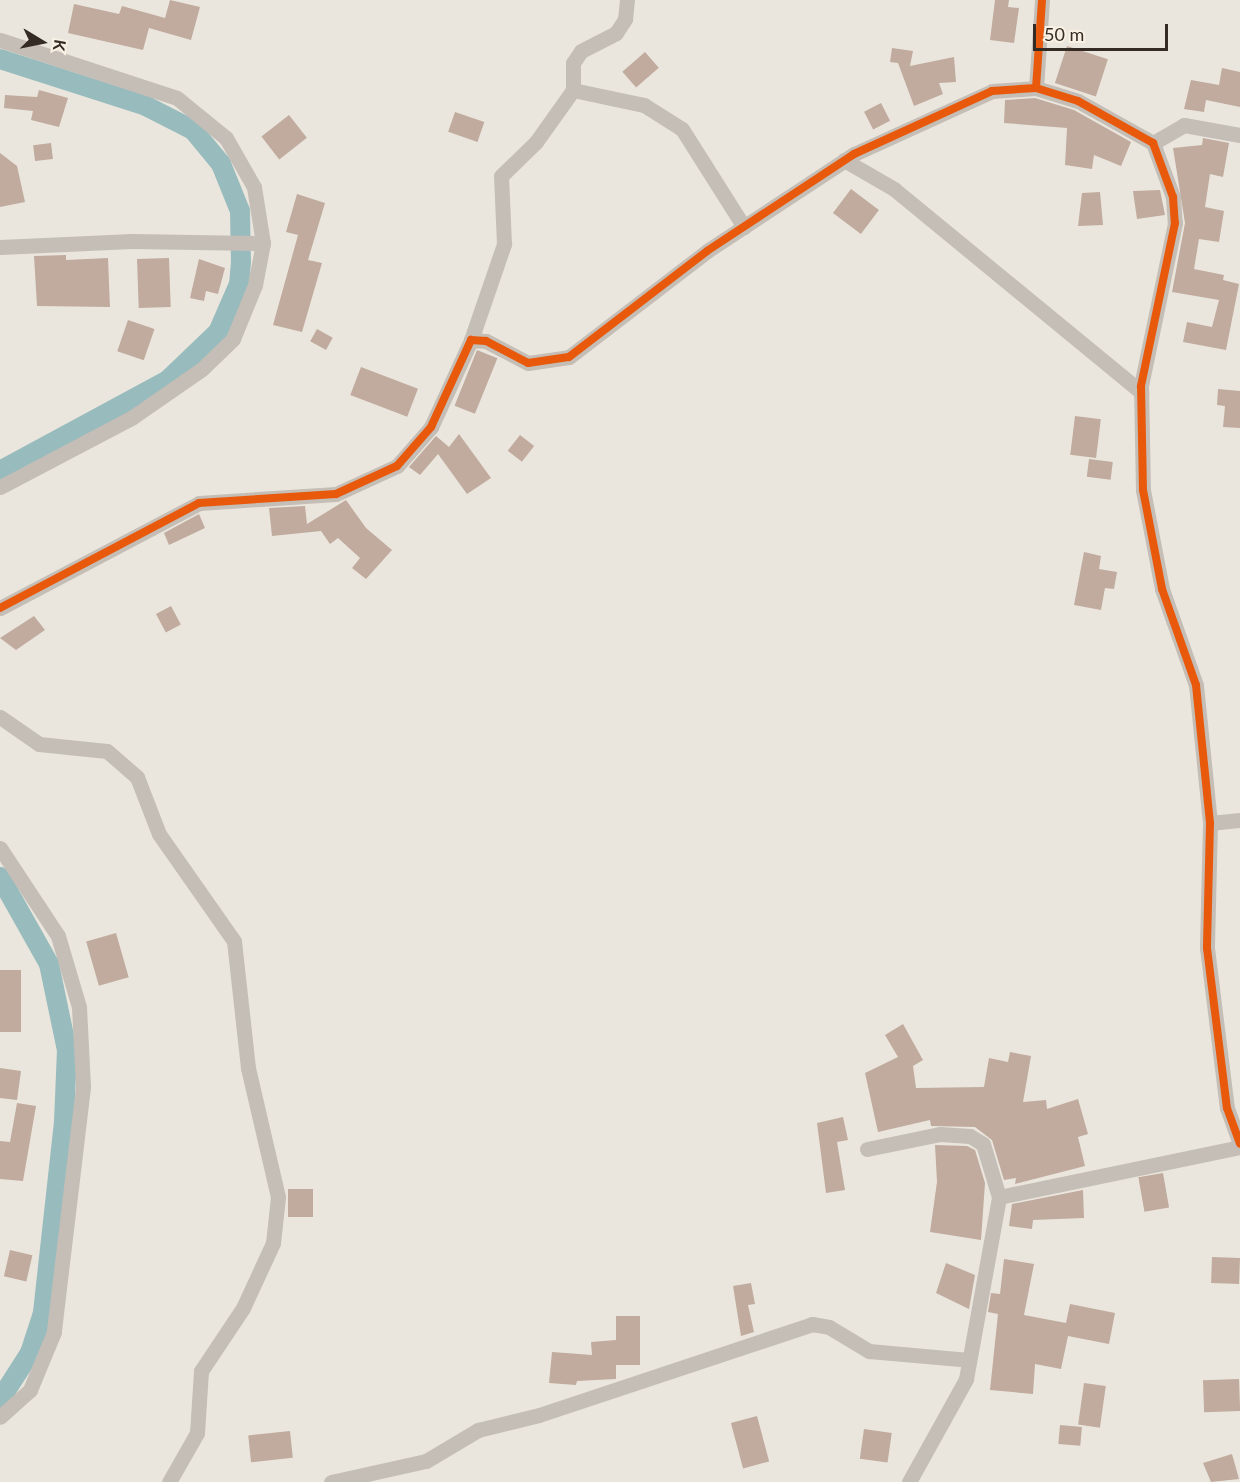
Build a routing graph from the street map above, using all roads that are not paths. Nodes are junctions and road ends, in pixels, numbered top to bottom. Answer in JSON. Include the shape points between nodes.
{"nodes":[{"id":1,"x":627,"y":0,"type":"edge"},
{"id":2,"x":1042,"y":0,"type":"edge"},
{"id":3,"x":0,"y":39,"type":"edge"},
{"id":4,"x":1036,"y":88,"type":"junction"},
{"id":5,"x":573,"y":90,"type":"junction"},
{"id":6,"x":1240,"y":135,"type":"edge"},
{"id":7,"x":1154,"y":143,"type":"junction"},
{"id":8,"x":844,"y":160,"type":"junction"},
{"id":9,"x":744,"y":227,"type":"junction"},
{"id":10,"x":250,"y":243,"type":"junction"},
{"id":11,"x":0,"y":247,"type":"edge"},
{"id":12,"x":471,"y":340,"type":"junction"},
{"id":13,"x":1141,"y":392,"type":"junction"},
{"id":14,"x":0,"y":487,"type":"edge"},
{"id":15,"x":0,"y":608,"type":"edge"},
{"id":16,"x":0,"y":717,"type":"edge"},
{"id":17,"x":1240,"y":820,"type":"edge"},
{"id":18,"x":1210,"y":824,"type":"junction"},
{"id":19,"x":0,"y":848,"type":"edge"},
{"id":20,"x":1240,"y":1146,"type":"edge"},
{"id":21,"x":867,"y":1149,"type":"dead end"},
{"id":22,"x":999,"y":1197,"type":"junction"},
{"id":23,"x":969,"y":1360,"type":"junction"},
{"id":24,"x":0,"y":1417,"type":"edge"},
{"id":25,"x":170,"y":1482,"type":"edge"},
{"id":26,"x":331,"y":1482,"type":"edge"},
{"id":27,"x":909,"y":1482,"type":"edge"}],
"edges":[{"from":1,"to":5,"type":"street","via":[[625,19],[616,33],[581,51],[573,63]]},
{"from":2,"to":4,"type":"street"},
{"from":3,"to":10,"type":"street","via":[[177,98],[226,138],[254,187]]},
{"from":4,"to":7,"type":"street","via":[[1078,101]]},
{"from":4,"to":8,"type":"street","via":[[992,91]]},
{"from":5,"to":9,"type":"street","via":[[644,105],[682,129]]},
{"from":5,"to":12,"type":"street","via":[[536,142],[501,176],[504,244]]},
{"from":6,"to":7,"type":"street","via":[[1184,125]]},
{"from":7,"to":13,"type":"street","via":[[1167,170],[1175,223]]},
{"from":8,"to":9,"type":"street"},
{"from":8,"to":13,"type":"street","via":[[894,189]]},
{"from":9,"to":12,"type":"street","via":[[569,357],[528,363],[486,341]]},
{"from":10,"to":11,"type":"street","via":[[132,240]]},
{"from":10,"to":14,"type":"street","via":[[255,285],[233,339],[202,369],[133,417]]},
{"from":12,"to":15,"type":"street","via":[[431,427],[397,466],[336,494],[198,503]]},
{"from":13,"to":18,"type":"street","via":[[1143,490],[1162,589],[1196,685]]},
{"from":16,"to":25,"type":"street","via":[[39,744],[107,751],[137,777],[159,834],[234,941],[248,1068],[278,1197],[273,1243],[243,1308],[201,1371],[197,1433]]},
{"from":17,"to":18,"type":"street"},
{"from":18,"to":20,"type":"street","via":[[1207,948],[1227,1108]]},
{"from":19,"to":24,"type":"street","via":[[58,936],[79,1007],[83,1086],[54,1332],[30,1390]]},
{"from":20,"to":22,"type":"street"},
{"from":21,"to":22,"type":"street","via":[[940,1134],[970,1136],[983,1144]]},
{"from":22,"to":23,"type":"street"},
{"from":23,"to":26,"type":"street","via":[[869,1351],[829,1326],[812,1323],[539,1415],[478,1430],[426,1461]]},
{"from":23,"to":27,"type":"street","via":[[952,1406]]}]}
